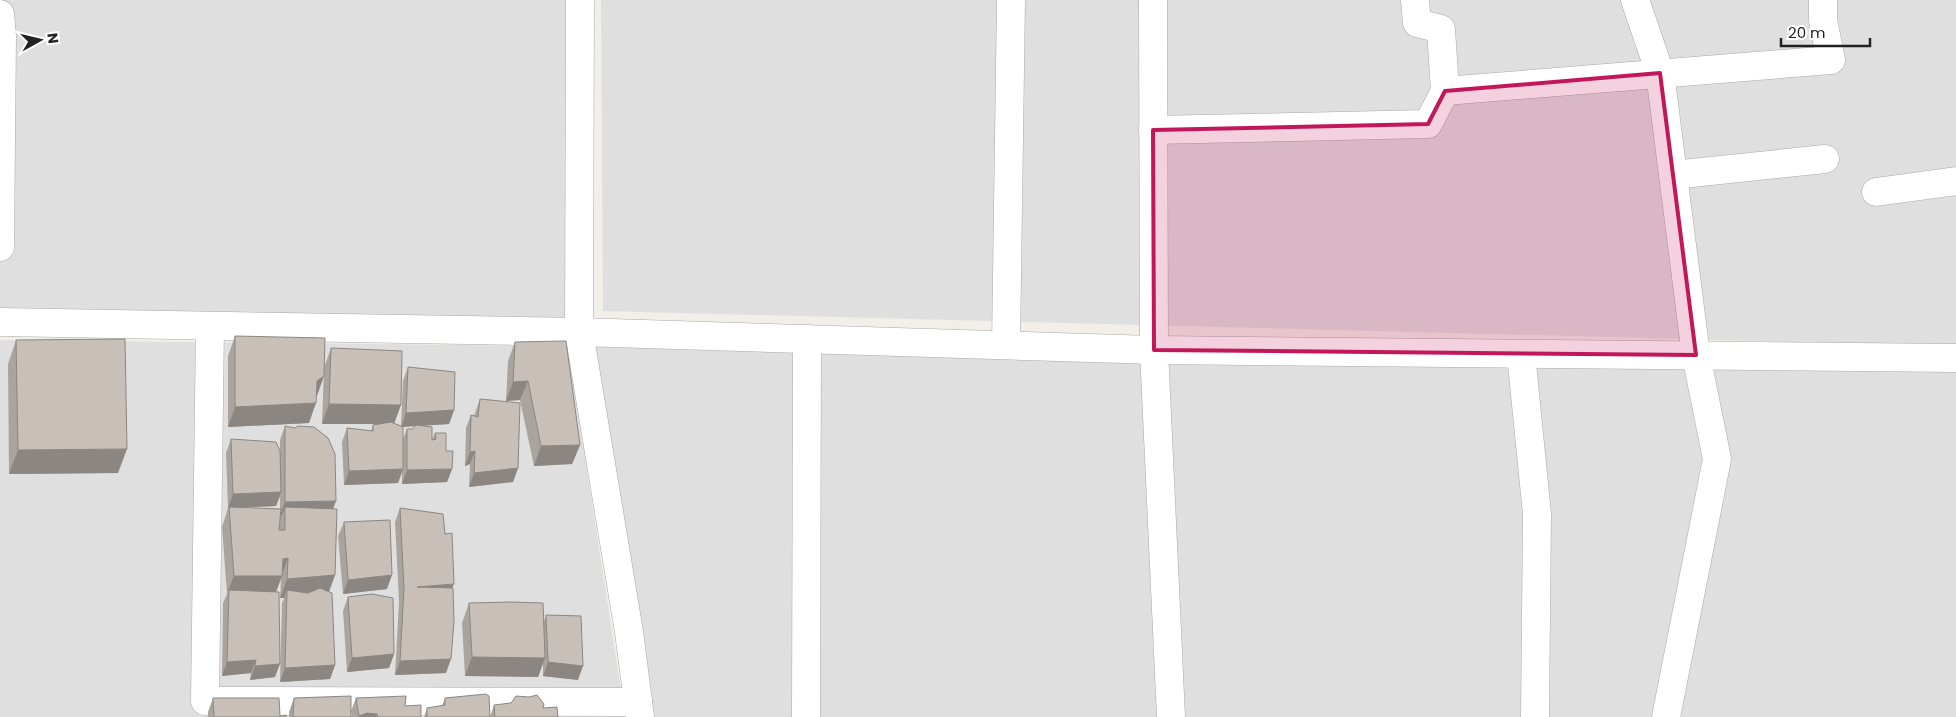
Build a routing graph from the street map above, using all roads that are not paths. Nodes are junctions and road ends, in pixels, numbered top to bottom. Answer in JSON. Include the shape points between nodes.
{"nodes":[{"id":1,"x":580,"y":0,"type":"edge"},
{"id":2,"x":1011,"y":0,"type":"edge"},
{"id":3,"x":1153,"y":0,"type":"edge"},
{"id":4,"x":1415,"y":0,"type":"edge"},
{"id":5,"x":1635,"y":0,"type":"edge"},
{"id":6,"x":1823,"y":0,"type":"edge"},
{"id":7,"x":1,"y":29,"type":"edge"},
{"id":8,"x":1660,"y":73,"type":"junction"},
{"id":9,"x":1445,"y":91,"type":"junction"},
{"id":10,"x":1153,"y":130,"type":"junction"},
{"id":11,"x":1825,"y":159,"type":"dead end"},
{"id":12,"x":1673,"y":175,"type":"junction"},
{"id":13,"x":1956,"y":181,"type":"edge"},
{"id":14,"x":1876,"y":192,"type":"dead end"},
{"id":15,"x":0,"y":247,"type":"edge"},
{"id":16,"x":0,"y":322,"type":"edge"},
{"id":17,"x":210,"y":326,"type":"junction"},
{"id":18,"x":579,"y":332,"type":"junction"},
{"id":19,"x":807,"y":339,"type":"junction"},
{"id":20,"x":1006,"y":345,"type":"junction"},
{"id":21,"x":1154,"y":350,"type":"junction"},
{"id":22,"x":1521,"y":354,"type":"junction"},
{"id":23,"x":1696,"y":355,"type":"junction"},
{"id":24,"x":1956,"y":358,"type":"edge"},
{"id":25,"x":639,"y":709,"type":"edge"},
{"id":26,"x":806,"y":717,"type":"edge"},
{"id":27,"x":1171,"y":717,"type":"edge"},
{"id":28,"x":1535,"y":717,"type":"edge"},
{"id":29,"x":1666,"y":717,"type":"edge"}],
"edges":[{"from":1,"to":18,"type":"street"},
{"from":2,"to":20,"type":"street"},
{"from":3,"to":10,"type":"street"},
{"from":4,"to":9,"type":"street","via":[[1417,24],[1441,29]]},
{"from":5,"to":8,"type":"street"},
{"from":6,"to":8,"type":"street","via":[[1823,20],[1831,60]]},
{"from":7,"to":15,"type":"street"},
{"from":8,"to":9,"type":"street"},
{"from":8,"to":12,"type":"street"},
{"from":9,"to":10,"type":"street","via":[[1428,124]]},
{"from":10,"to":21,"type":"street"},
{"from":11,"to":12,"type":"street"},
{"from":12,"to":23,"type":"street"},
{"from":13,"to":14,"type":"street"},
{"from":16,"to":17,"type":"street"},
{"from":17,"to":18,"type":"street"},
{"from":17,"to":25,"type":"street","via":[[205,701]]},
{"from":18,"to":19,"type":"street"},
{"from":18,"to":25,"type":"street"},
{"from":19,"to":20,"type":"street"},
{"from":19,"to":26,"type":"street"},
{"from":20,"to":21,"type":"street"},
{"from":21,"to":22,"type":"street"},
{"from":21,"to":27,"type":"street"},
{"from":22,"to":23,"type":"street"},
{"from":22,"to":28,"type":"street","via":[[1536,514]]},
{"from":23,"to":24,"type":"street"},
{"from":23,"to":29,"type":"street","via":[[1716,459]]}]}
